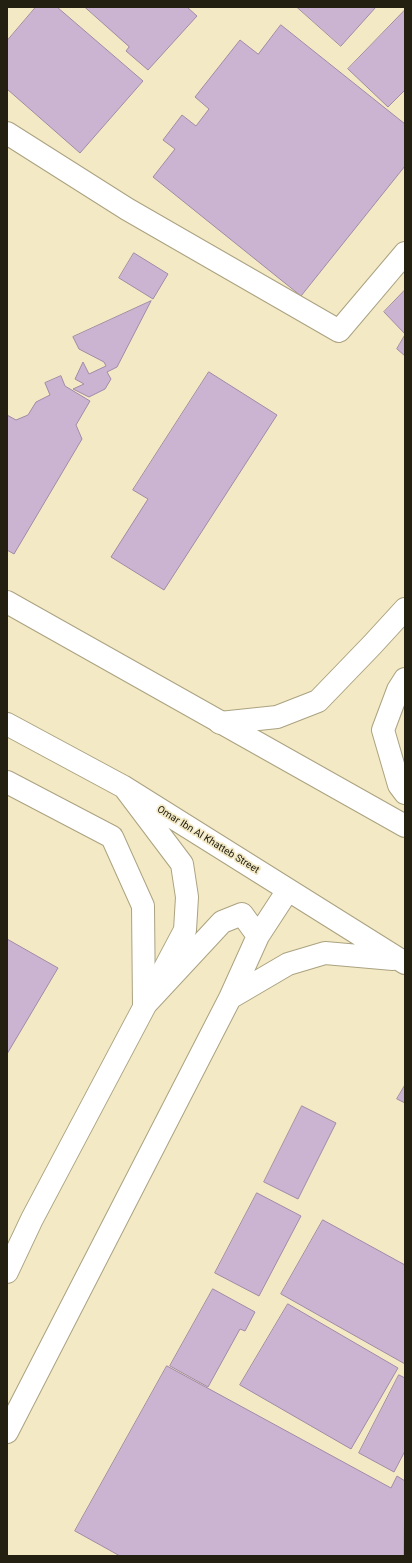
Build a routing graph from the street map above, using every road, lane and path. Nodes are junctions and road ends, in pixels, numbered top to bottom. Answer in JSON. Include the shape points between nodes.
{"nodes":[{"id":1,"x":7,"y":133,"type":"edge"},
{"id":2,"x":405,"y":253,"type":"edge"},
{"id":3,"x":7,"y":602,"type":"edge"},
{"id":4,"x":405,"y":609,"type":"edge"},
{"id":5,"x":405,"y":679,"type":"edge"},
{"id":6,"x":220,"y":723,"type":"junction"},
{"id":7,"x":7,"y":724,"type":"edge"},
{"id":8,"x":7,"y":782,"type":"edge"},
{"id":9,"x":124,"y":787,"type":"junction"},
{"id":10,"x":405,"y":793,"type":"edge"},
{"id":11,"x":405,"y":826,"type":"edge"},
{"id":12,"x":288,"y":890,"type":"junction"},
{"id":13,"x":258,"y":936,"type":"junction"},
{"id":14,"x":401,"y":961,"type":"edge"},
{"id":15,"x":230,"y":998,"type":"junction"},
{"id":16,"x":144,"y":1006,"type":"junction"},
{"id":17,"x":7,"y":1272,"type":"edge"},
{"id":18,"x":7,"y":1432,"type":"edge"}],
"edges":[{"from":1,"to":2,"type":"main road","via":[[127,209],[339,331]]},
{"from":3,"to":6,"type":"main road"},
{"from":4,"to":6,"type":"main road","via":[[318,701],[277,717]]},
{"from":5,"to":10,"type":"main road","via":[[398,690],[384,730],[399,785]]},
{"from":6,"to":11,"type":"main road"},
{"from":7,"to":9,"type":"main road","name":"Omar Ibn Al Khatteb Street"},
{"from":8,"to":16,"type":"main road","via":[[112,837],[143,906]]},
{"from":9,"to":12,"type":"main road","name":"Omar Ibn Al Khatteb Street"},
{"from":9,"to":16,"type":"main road","via":[[182,864],[187,897],[185,930]]},
{"from":12,"to":13,"type":"main road"},
{"from":12,"to":14,"type":"main road","name":"Omar Ibn Al Khatteb Street"},
{"from":13,"to":15,"type":"main road"},
{"from":13,"to":16,"type":"main road","via":[[242,914],[222,922]]},
{"from":14,"to":15,"type":"main road","via":[[326,953],[288,964]]},
{"from":15,"to":18,"type":"main road"},
{"from":16,"to":17,"type":"main road","via":[[32,1219]]}]}
